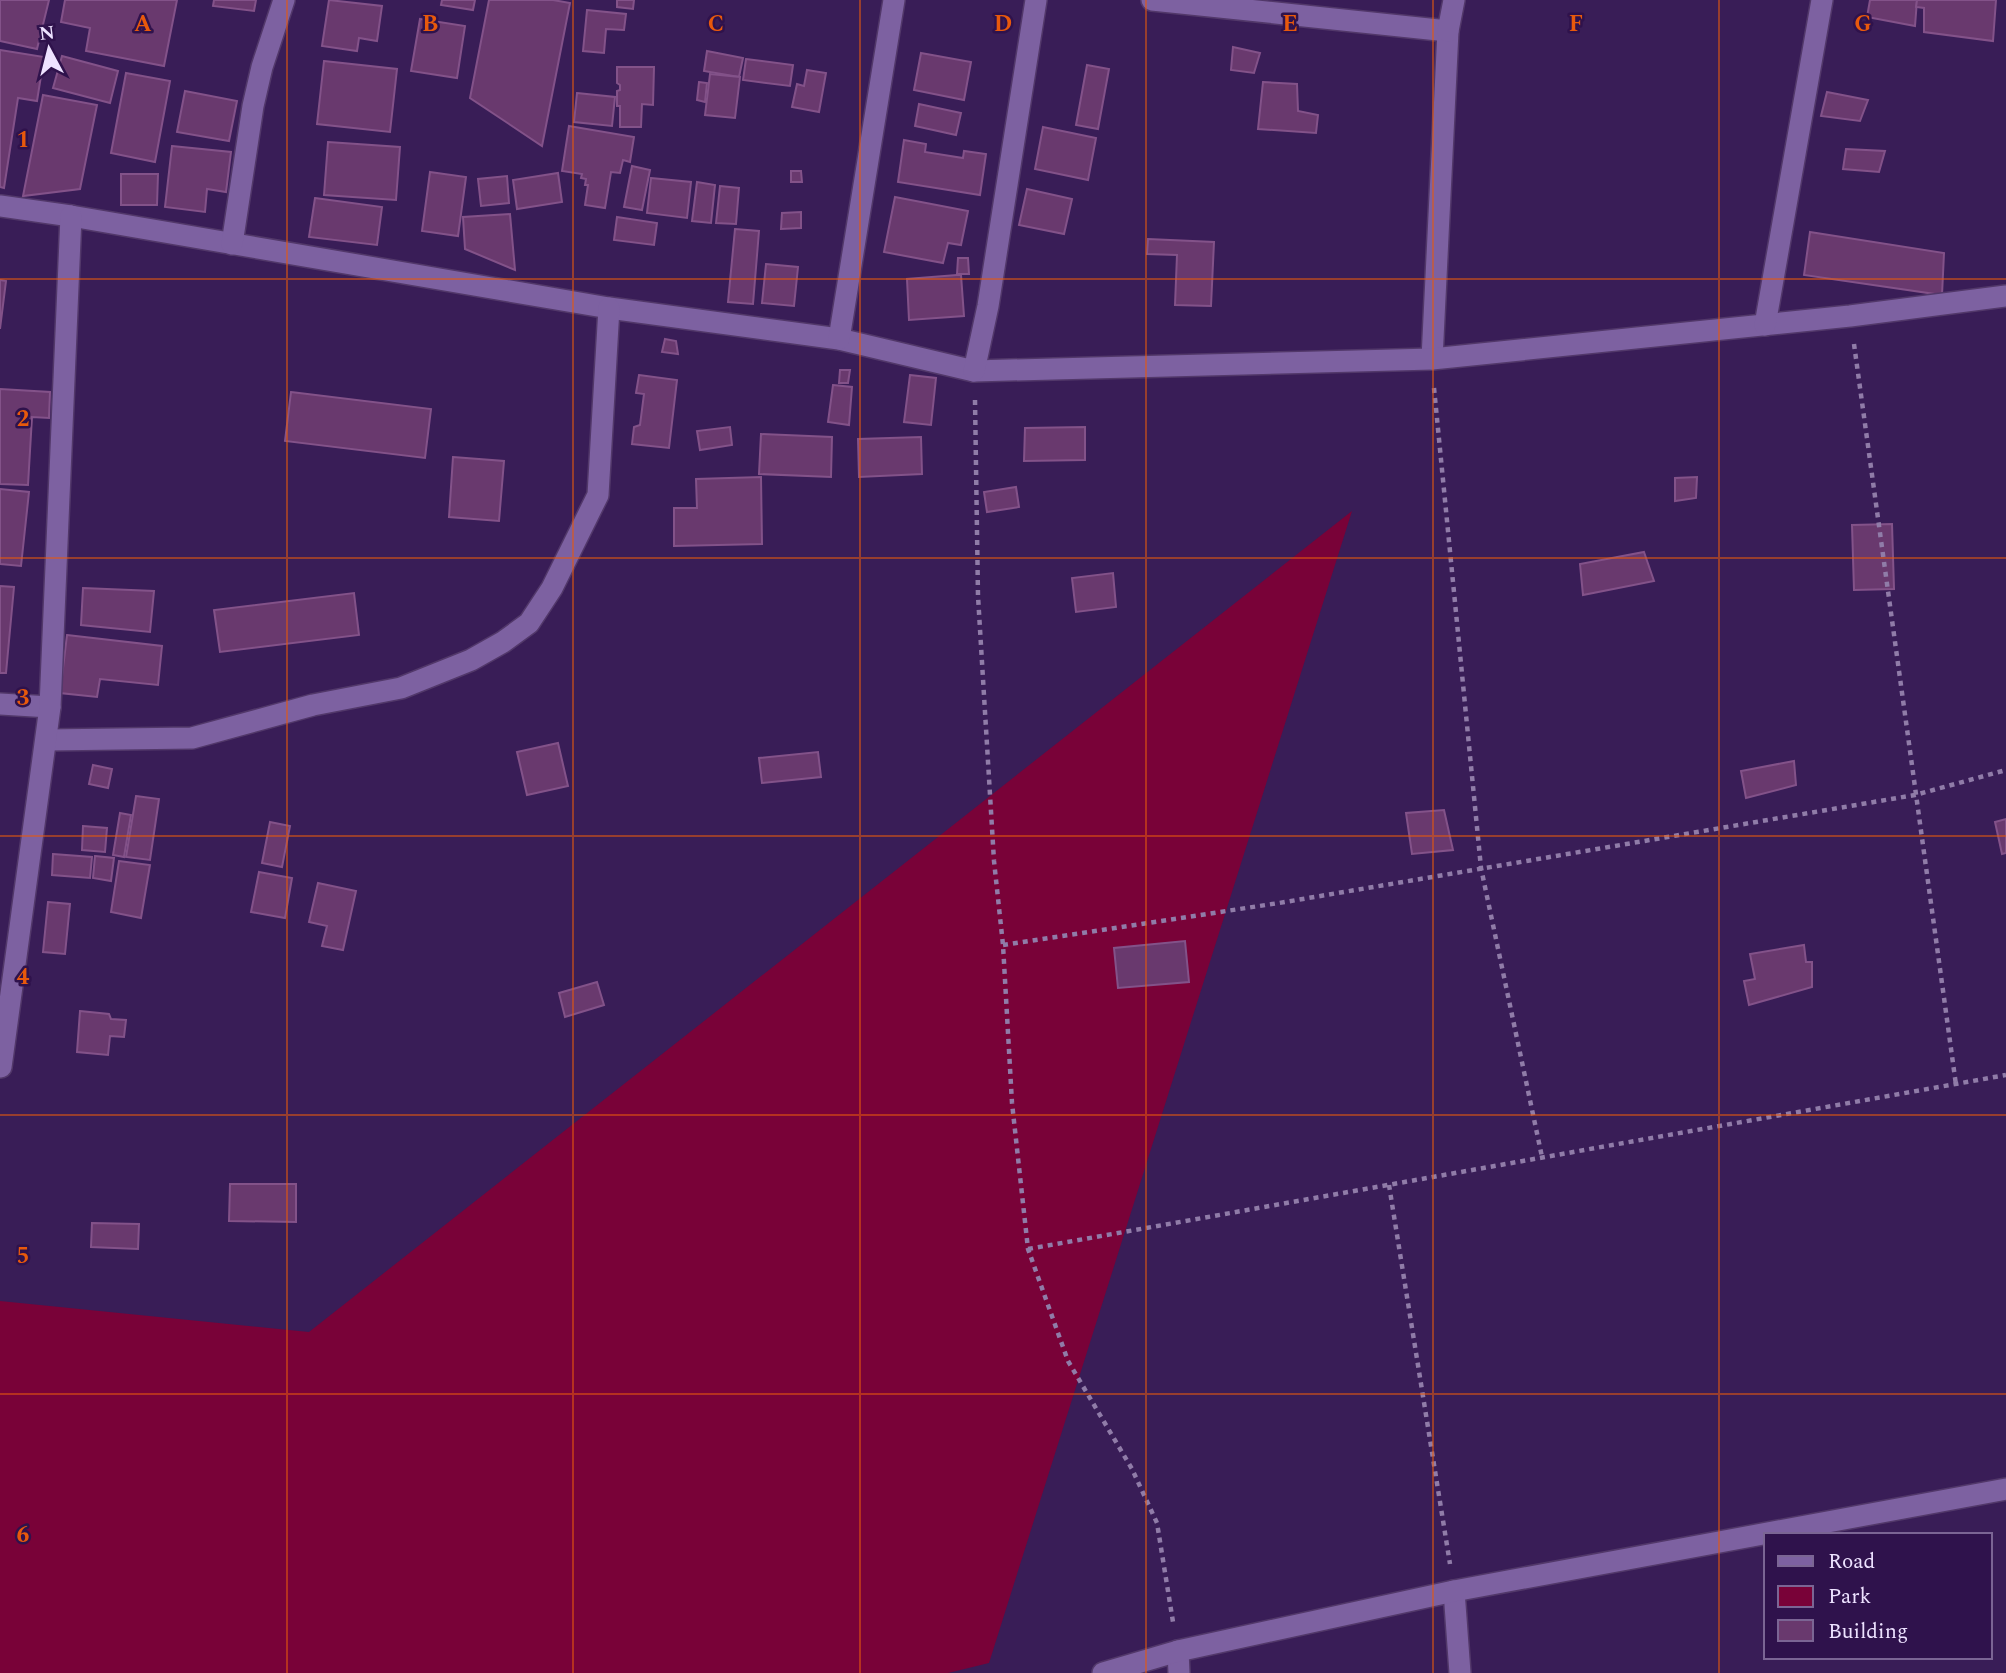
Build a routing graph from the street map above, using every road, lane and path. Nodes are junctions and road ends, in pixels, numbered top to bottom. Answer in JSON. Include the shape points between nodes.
{"nodes":[{"id":1,"x":284,"y":0,"type":"edge"},
{"id":2,"x":894,"y":0,"type":"edge"},
{"id":3,"x":1036,"y":0,"type":"edge"},
{"id":4,"x":1152,"y":0,"type":"edge"},
{"id":5,"x":1454,"y":0,"type":"edge"},
{"id":6,"x":1822,"y":0,"type":"edge"},
{"id":7,"x":1448,"y":31,"type":"junction"},
{"id":8,"x":0,"y":206,"type":"edge"},
{"id":9,"x":71,"y":216,"type":"junction"},
{"id":10,"x":232,"y":244,"type":"junction"},
{"id":11,"x":2006,"y":296,"type":"edge"},
{"id":12,"x":609,"y":308,"type":"junction"},
{"id":13,"x":1850,"y":316,"type":"junction"},
{"id":14,"x":1765,"y":325,"type":"junction"},
{"id":15,"x":839,"y":338,"type":"junction"},
{"id":16,"x":1432,"y":359,"type":"junction"},
{"id":17,"x":974,"y":372,"type":"junction"},
{"id":18,"x":0,"y":704,"type":"edge"},
{"id":19,"x":50,"y":707,"type":"junction"},
{"id":20,"x":47,"y":740,"type":"junction"},
{"id":21,"x":2006,"y":770,"type":"edge"},
{"id":22,"x":1915,"y":795,"type":"junction"},
{"id":23,"x":1481,"y":868,"type":"junction"},
{"id":24,"x":1003,"y":945,"type":"junction"},
{"id":25,"x":1,"y":1066,"type":"edge"},
{"id":26,"x":2006,"y":1075,"type":"edge"},
{"id":27,"x":1956,"y":1085,"type":"junction"},
{"id":28,"x":1542,"y":1157,"type":"junction"},
{"id":29,"x":1389,"y":1185,"type":"junction"},
{"id":30,"x":1028,"y":1249,"type":"junction"},
{"id":31,"x":2006,"y":1489,"type":"edge"},
{"id":32,"x":1768,"y":1533,"type":"edge"},
{"id":33,"x":1764,"y":1534,"type":"edge"},
{"id":34,"x":1454,"y":1591,"type":"junction"},
{"id":35,"x":1178,"y":1651,"type":"junction"},
{"id":36,"x":1103,"y":1673,"type":"edge"},
{"id":37,"x":1178,"y":1673,"type":"edge"},
{"id":38,"x":1460,"y":1673,"type":"edge"}],
"edges":[{"from":1,"to":10,"type":"street","via":[[253,106]]},
{"from":2,"to":15,"type":"street"},
{"from":3,"to":17,"type":"street"},
{"from":4,"to":7,"type":"street"},
{"from":5,"to":7,"type":"street"},
{"from":6,"to":14,"type":"street"},
{"from":7,"to":16,"type":"street"},
{"from":8,"to":9,"type":"street"},
{"from":9,"to":10,"type":"street"},
{"from":9,"to":19,"type":"street"},
{"from":10,"to":12,"type":"street"},
{"from":11,"to":13,"type":"street"},
{"from":12,"to":15,"type":"street"},
{"from":12,"to":20,"type":"street","via":[[598,495],[552,588],[529,622],[503,642],[401,688],[313,705],[192,738]]},
{"from":13,"to":14,"type":"street"},
{"from":13,"to":22,"type":"path"},
{"from":14,"to":16,"type":"street"},
{"from":15,"to":17,"type":"street"},
{"from":16,"to":17,"type":"street"},
{"from":16,"to":23,"type":"path"},
{"from":17,"to":24,"type":"path","via":[[978,596]]},
{"from":18,"to":19,"type":"street"},
{"from":19,"to":20,"type":"street"},
{"from":20,"to":25,"type":"street"},
{"from":21,"to":22,"type":"path"},
{"from":22,"to":23,"type":"path"},
{"from":22,"to":27,"type":"path"},
{"from":23,"to":24,"type":"path"},
{"from":23,"to":28,"type":"path"},
{"from":24,"to":30,"type":"path","via":[[1012,1103]]},
{"from":26,"to":27,"type":"path"},
{"from":27,"to":28,"type":"path"},
{"from":28,"to":29,"type":"path"},
{"from":29,"to":30,"type":"path"},
{"from":29,"to":34,"type":"path"},
{"from":30,"to":35,"type":"path","via":[[1068,1361],[1132,1469],[1157,1523]]},
{"from":31,"to":32,"type":"street"},
{"from":33,"to":34,"type":"street"},
{"from":34,"to":35,"type":"street"},
{"from":34,"to":38,"type":"street"},
{"from":35,"to":36,"type":"street"},
{"from":35,"to":37,"type":"street"}]}
